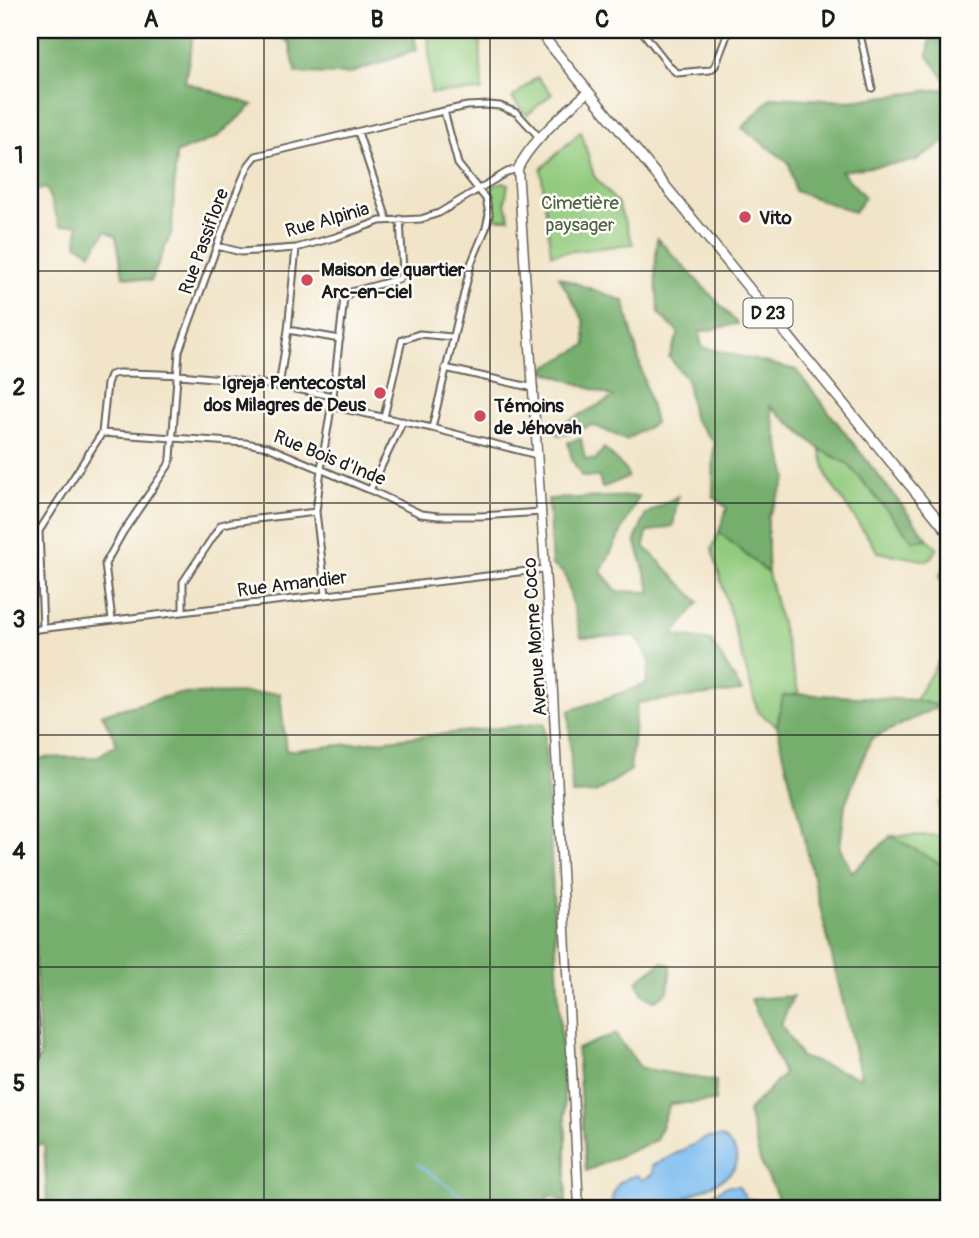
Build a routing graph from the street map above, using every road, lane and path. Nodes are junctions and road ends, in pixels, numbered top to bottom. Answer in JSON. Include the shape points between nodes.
{"nodes":[{"id":1,"x":538,"y":30,"type":"edge"},
{"id":2,"x":656,"y":30,"type":"edge"},
{"id":3,"x":729,"y":30,"type":"edge"},
{"id":4,"x":859,"y":30,"type":"edge"},
{"id":5,"x":643,"y":32,"type":"edge"},
{"id":6,"x":872,"y":88,"type":"dead end"},
{"id":7,"x":588,"y":92,"type":"junction"},
{"id":8,"x":444,"y":111,"type":"junction"},
{"id":9,"x":358,"y":132,"type":"junction"},
{"id":10,"x":540,"y":138,"type":"junction"},
{"id":11,"x":518,"y":169,"type":"junction"},
{"id":12,"x":479,"y":189,"type":"junction"},
{"id":13,"x":387,"y":219,"type":"junction"},
{"id":14,"x":400,"y":219,"type":"junction"},
{"id":15,"x":217,"y":246,"type":"junction"},
{"id":16,"x":296,"y":248,"type":"junction"},
{"id":17,"x":288,"y":330,"type":"junction"},
{"id":18,"x":452,"y":337,"type":"junction"},
{"id":19,"x":340,"y":339,"type":"junction"},
{"id":20,"x":445,"y":368,"type":"junction"},
{"id":21,"x":178,"y":374,"type":"junction"},
{"id":22,"x":279,"y":386,"type":"junction"},
{"id":23,"x":534,"y":388,"type":"junction"},
{"id":24,"x":333,"y":396,"type":"junction"},
{"id":25,"x":331,"y":406,"type":"junction"},
{"id":26,"x":384,"y":416,"type":"junction"},
{"id":27,"x":403,"y":421,"type":"junction"},
{"id":28,"x":432,"y":428,"type":"junction"},
{"id":29,"x":102,"y":433,"type":"junction"},
{"id":30,"x":173,"y":438,"type":"junction"},
{"id":31,"x":537,"y":455,"type":"junction"},
{"id":32,"x":321,"y":468,"type":"junction"},
{"id":33,"x":370,"y":490,"type":"junction"},
{"id":34,"x":316,"y":512,"type":"junction"},
{"id":35,"x":542,"y":512,"type":"junction"},
{"id":36,"x":949,"y":533,"type":"edge"},
{"id":37,"x":545,"y":569,"type":"junction"},
{"id":38,"x":326,"y":595,"type":"junction"},
{"id":39,"x":183,"y":612,"type":"junction"},
{"id":40,"x":112,"y":620,"type":"junction"},
{"id":41,"x":43,"y":628,"type":"junction"},
{"id":42,"x":30,"y":630,"type":"edge"},
{"id":43,"x":30,"y":942,"type":"edge"},
{"id":44,"x":31,"y":995,"type":"edge"},
{"id":45,"x":30,"y":1057,"type":"edge"},
{"id":46,"x":579,"y":1208,"type":"edge"}],
"edges":[{"from":1,"to":7,"type":"main road","number":"D 23"},
{"from":2,"to":5,"type":"street"},
{"from":3,"to":5,"type":"street","via":[[710,70],[677,73]]},
{"from":4,"to":6,"type":"street"},
{"from":7,"to":10,"type":"street"},
{"from":7,"to":36,"type":"main road","number":"D 23"},
{"from":8,"to":9,"type":"street","name":"Rue Passiflore"},
{"from":8,"to":10,"type":"street","name":"Rue Passiflore","via":[[500,106],[517,113]]},
{"from":8,"to":12,"type":"street","via":[[458,164]]},
{"from":9,"to":13,"type":"street"},
{"from":9,"to":15,"type":"street","name":"Rue Passiflore","via":[[256,156]]},
{"from":10,"to":11,"type":"street"},
{"from":11,"to":12,"type":"street","name":"Rue Alpinia"},
{"from":11,"to":23,"type":"street","name":"Avenue Morne Coco"},
{"from":12,"to":14,"type":"street","name":"Rue Alpinia","via":[[439,213]]},
{"from":12,"to":18,"type":"street","via":[[489,214]]},
{"from":13,"to":14,"type":"street","name":"Rue Alpinia"},
{"from":13,"to":16,"type":"street","name":"Rue Alpinia"},
{"from":14,"to":19,"type":"street","via":[[403,272],[399,279],[344,298]]},
{"from":15,"to":16,"type":"street","name":"Rue Alpinia","via":[[241,252]]},
{"from":15,"to":21,"type":"street","name":"Rue Passiflore","via":[[179,351]]},
{"from":16,"to":17,"type":"street"},
{"from":17,"to":19,"type":"street"},
{"from":17,"to":22,"type":"street"},
{"from":18,"to":20,"type":"street"},
{"from":18,"to":26,"type":"street","via":[[419,334],[402,340]]},
{"from":19,"to":24,"type":"street"},
{"from":20,"to":23,"type":"street"},
{"from":20,"to":28,"type":"street"},
{"from":21,"to":22,"type":"street"},
{"from":21,"to":29,"type":"street","via":[[110,375]]},
{"from":21,"to":30,"type":"street","name":"Rue Passiflore"},
{"from":22,"to":24,"type":"street"},
{"from":23,"to":31,"type":"street","name":"Avenue Morne Coco"},
{"from":24,"to":25,"type":"street"},
{"from":25,"to":26,"type":"street"},
{"from":25,"to":32,"type":"street"},
{"from":26,"to":27,"type":"street"},
{"from":27,"to":28,"type":"street"},
{"from":27,"to":33,"type":"street"},
{"from":28,"to":31,"type":"street"},
{"from":29,"to":30,"type":"street","name":"Rue Bois d'Inde"},
{"from":29,"to":41,"type":"street","via":[[39,531]]},
{"from":30,"to":32,"type":"street","name":"Rue Bois d'Inde","via":[[268,447]]},
{"from":30,"to":40,"type":"street","name":"Rue Passiflore","via":[[168,466],[105,564]]},
{"from":31,"to":35,"type":"street","name":"Avenue Morne Coco"},
{"from":32,"to":33,"type":"street","name":"Rue Bois d'Inde"},
{"from":32,"to":34,"type":"street"},
{"from":33,"to":35,"type":"street","name":"Rue Bois d'Inde","via":[[421,514]]},
{"from":34,"to":38,"type":"street"},
{"from":34,"to":39,"type":"street","via":[[221,525],[183,582]]},
{"from":35,"to":37,"type":"street","name":"Avenue Morne Coco"},
{"from":37,"to":38,"type":"street","name":"Rue Amandier"},
{"from":37,"to":46,"type":"street","name":"Avenue Morne Coco"},
{"from":38,"to":39,"type":"street","name":"Rue Amandier"},
{"from":39,"to":40,"type":"street","name":"Rue Amandier"},
{"from":40,"to":41,"type":"street","name":"Rue Amandier"},
{"from":41,"to":42,"type":"street","name":"Rue Amandier"},
{"from":43,"to":44,"type":"street"},
{"from":44,"to":45,"type":"street","via":[[38,1056]]}]}
